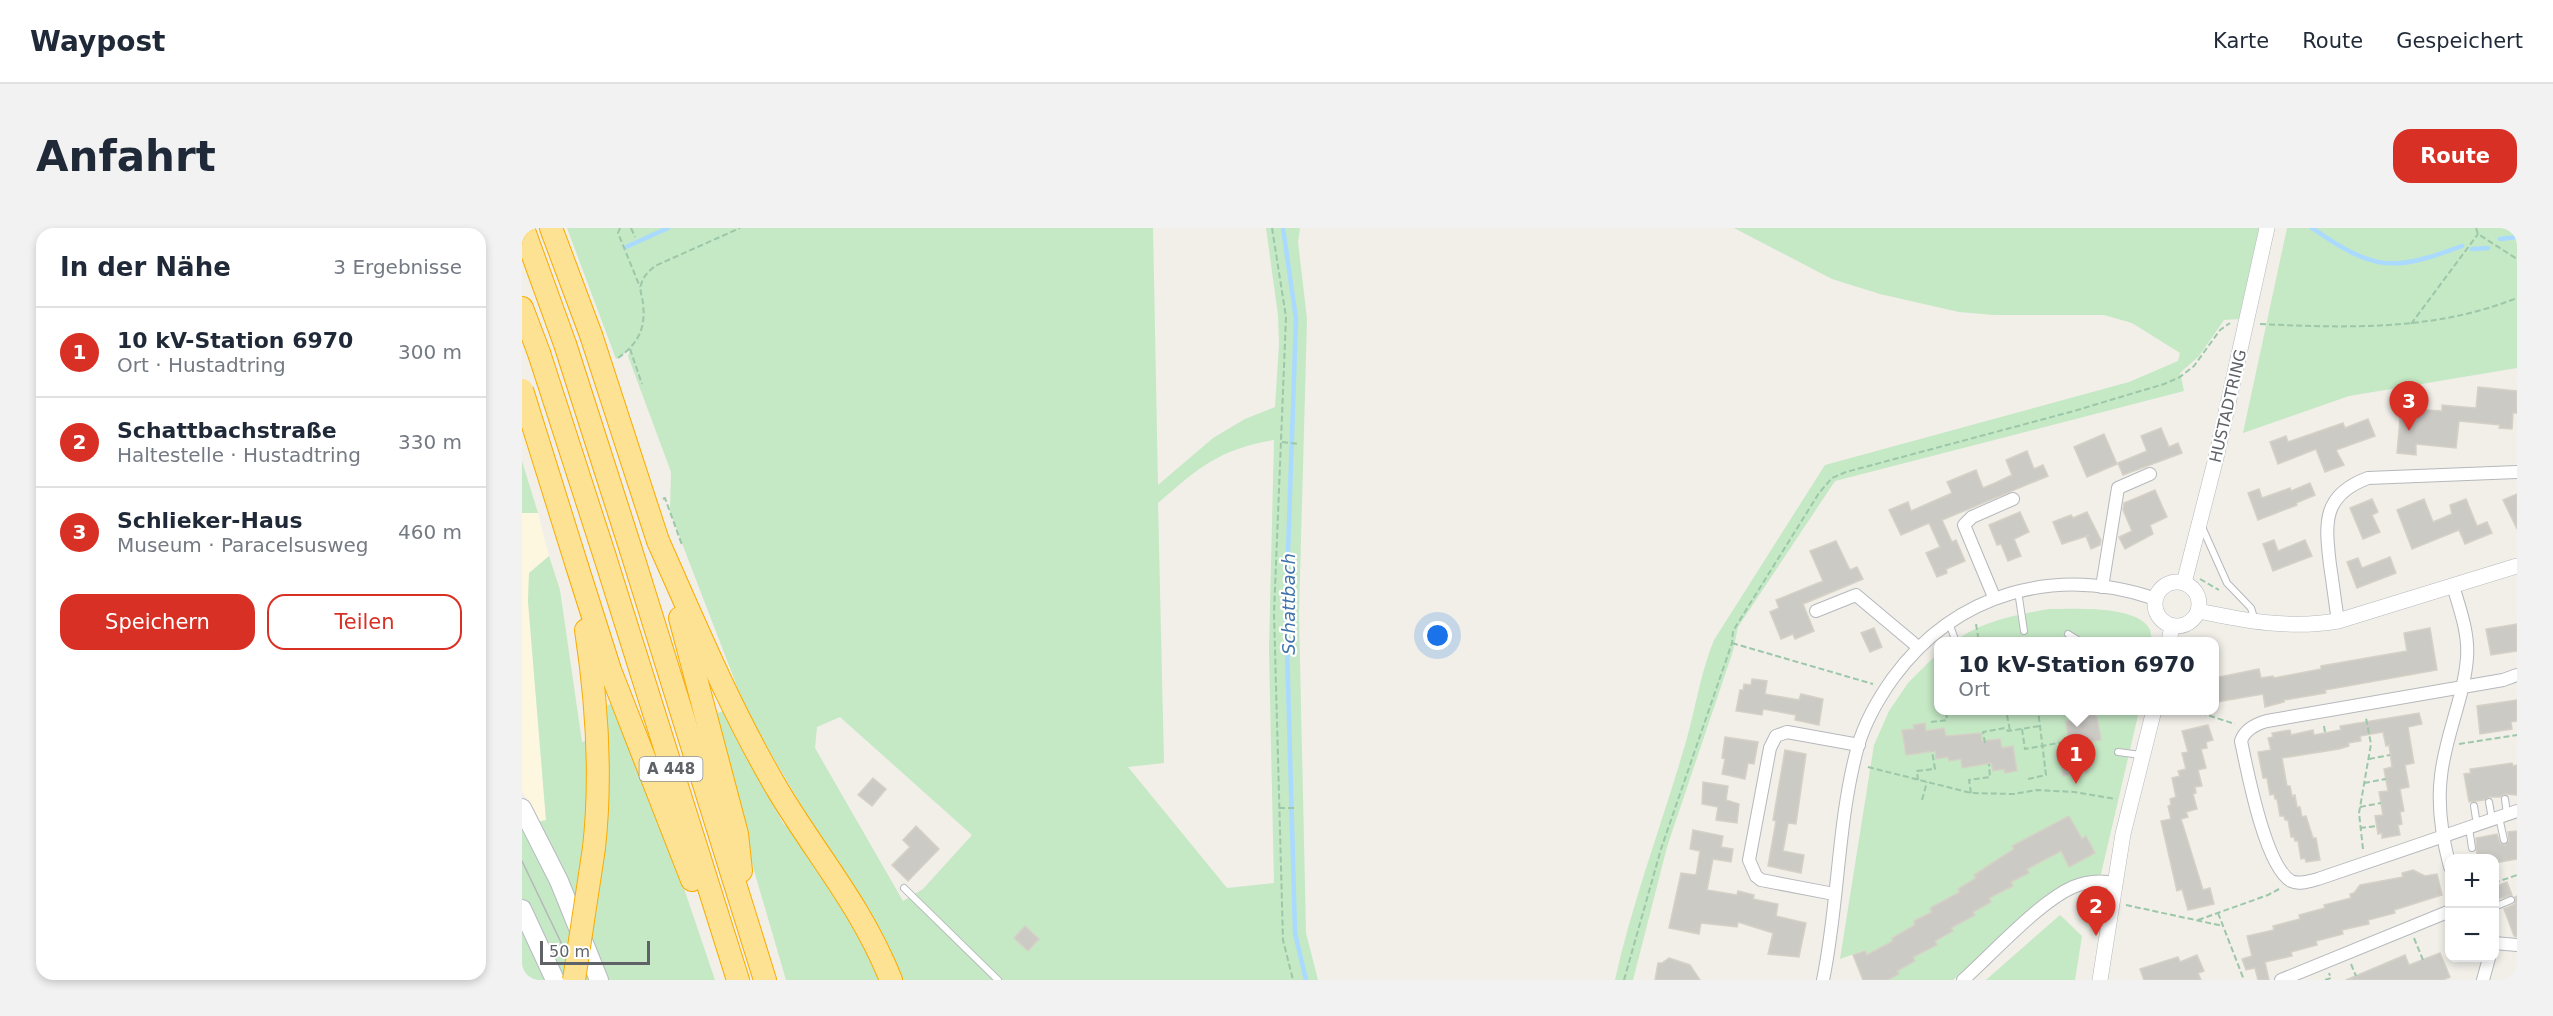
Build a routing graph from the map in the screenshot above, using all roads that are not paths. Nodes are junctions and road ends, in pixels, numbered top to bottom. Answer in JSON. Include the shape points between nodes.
{"nodes":[{"id":1,"x":523,"y":228,"type":"edge"},
{"id":2,"x":2267,"y":228,"type":"edge"},
{"id":3,"x":554,"y":233,"type":"edge"},
{"id":4,"x":522,"y":308,"type":"edge"},
{"id":5,"x":522,"y":390,"type":"edge"},
{"id":6,"x":2517,"y":472,"type":"edge"},
{"id":7,"x":2150,"y":474,"type":"dead end"},
{"id":8,"x":2013,"y":499,"type":"dead end"},
{"id":9,"x":2201,"y":524,"type":"junction"},
{"id":10,"x":658,"y":542,"type":"junction"},
{"id":11,"x":577,"y":566,"type":"junction"},
{"id":12,"x":2517,"y":566,"type":"edge"},
{"id":13,"x":2186,"y":578,"type":"junction"},
{"id":14,"x":2453,"y":586,"type":"junction"},
{"id":15,"x":2102,"y":587,"type":"junction"},
{"id":16,"x":2018,"y":590,"type":"junction"},
{"id":17,"x":1994,"y":597,"type":"junction"},
{"id":18,"x":2156,"y":599,"type":"junction"},
{"id":19,"x":1816,"y":611,"type":"dead end"},
{"id":20,"x":2205,"y":612,"type":"junction"},
{"id":21,"x":2338,"y":621,"type":"junction"},
{"id":22,"x":1948,"y":622,"type":"junction"},
{"id":23,"x":2256,"y":622,"type":"junction"},
{"id":24,"x":2172,"y":626,"type":"junction"},
{"id":25,"x":2024,"y":631,"type":"dead end"},
{"id":26,"x":2068,"y":634,"type":"dead end"},
{"id":27,"x":1954,"y":637,"type":"edge"},
{"id":28,"x":2073,"y":637,"type":"edge"},
{"id":29,"x":2170,"y":637,"type":"edge"},
{"id":30,"x":1918,"y":647,"type":"junction"},
{"id":31,"x":2517,"y":675,"type":"edge"},
{"id":32,"x":2463,"y":686,"type":"junction"},
{"id":33,"x":2153,"y":715,"type":"edge"},
{"id":34,"x":1859,"y":745,"type":"junction"},
{"id":35,"x":2118,"y":752,"type":"dead end"},
{"id":36,"x":2142,"y":755,"type":"junction"},
{"id":37,"x":2505,"y":799,"type":"dead end"},
{"id":38,"x":2489,"y":802,"type":"dead end"},
{"id":39,"x":2474,"y":806,"type":"dead end"},
{"id":40,"x":522,"y":808,"type":"edge"},
{"id":41,"x":2504,"y":815,"type":"edge"},
{"id":42,"x":2473,"y":826,"type":"junction"},
{"id":43,"x":2442,"y":837,"type":"junction"},
{"id":44,"x":2504,"y":840,"type":"dead end"},
{"id":45,"x":2472,"y":848,"type":"dead end"},
{"id":46,"x":2447,"y":854,"type":"edge"},
{"id":47,"x":2114,"y":882,"type":"junction"},
{"id":48,"x":904,"y":888,"type":"dead end"},
{"id":49,"x":1834,"y":894,"type":"junction"},
{"id":50,"x":2511,"y":900,"type":"dead end"},
{"id":51,"x":2499,"y":905,"type":"edge"},
{"id":52,"x":522,"y":909,"type":"edge"},
{"id":53,"x":2445,"y":913,"type":"edge"},
{"id":54,"x":748,"y":926,"type":"junction"},
{"id":55,"x":2499,"y":943,"type":"edge"},
{"id":56,"x":2517,"y":945,"type":"edge"},
{"id":57,"x":2488,"y":962,"type":"edge"},
{"id":58,"x":555,"y":980,"type":"edge"},
{"id":59,"x":574,"y":980,"type":"edge"},
{"id":60,"x":599,"y":980,"type":"edge"},
{"id":61,"x":736,"y":980,"type":"edge"},
{"id":62,"x":765,"y":980,"type":"edge"},
{"id":63,"x":891,"y":980,"type":"edge"},
{"id":64,"x":998,"y":980,"type":"edge"},
{"id":65,"x":1823,"y":980,"type":"edge"},
{"id":66,"x":1963,"y":980,"type":"edge"},
{"id":67,"x":2100,"y":980,"type":"edge"},
{"id":68,"x":2281,"y":980,"type":"edge"},
{"id":69,"x":2483,"y":980,"type":"edge"}],
"edges":[{"from":1,"to":54,"type":"highway","number":"A 448","bridge":true,"via":[[565,344]]},
{"from":2,"to":9,"type":"street","name":"HUSTADTRING"},
{"from":3,"to":10,"type":"highway","bridge":true},
{"from":4,"to":61,"type":"highway","number":"A 448","bridge":true,"via":[[605,557]]},
{"from":5,"to":11,"type":"highway","bridge":true},
{"from":6,"to":21,"type":"street","via":[[2368,478],[2347,489],[2331,507],[2326,531]]},
{"from":7,"to":15,"type":"street","via":[[2118,488]]},
{"from":8,"to":17,"type":"street","via":[[1972,517],[1964,525]]},
{"from":9,"to":13,"type":"street","name":"HUSTADTRING"},
{"from":9,"to":23,"type":"lane","via":[[2227,583],[2251,608]]},
{"from":10,"to":54,"type":"highway","via":[[737,834]]},
{"from":10,"to":63,"type":"highway","via":[[763,764],[864,920]]},
{"from":11,"to":59,"type":"highway","bridge":true,"via":[[592,670],[598,772],[594,848]]},
{"from":11,"to":61,"type":"highway","via":[[610,670],[678,846]]},
{"from":12,"to":14,"type":"street"},
{"from":13,"to":18,"type":"street","via":[[2164,586]]},
{"from":13,"to":20,"type":"street"},
{"from":14,"to":21,"type":"street"},
{"from":14,"to":32,"type":"street","via":[[2467,643]]},
{"from":15,"to":16,"type":"street","via":[[2054,585]]},
{"from":15,"to":18,"type":"street"},
{"from":16,"to":17,"type":"street"},
{"from":16,"to":25,"type":"lane"},
{"from":17,"to":22,"type":"street"},
{"from":18,"to":24,"type":"street","via":[[2160,618]]},
{"from":19,"to":30,"type":"street","via":[[1856,595]]},
{"from":20,"to":23,"type":"street"},
{"from":20,"to":24,"type":"street","via":[[2186,625]]},
{"from":21,"to":23,"type":"street","via":[[2298,626]]},
{"from":22,"to":27,"type":"lane"},
{"from":22,"to":30,"type":"street"},
{"from":24,"to":29,"type":"street"},
{"from":26,"to":28,"type":"lane"},
{"from":30,"to":34,"type":"street","via":[[1885,689]]},
{"from":31,"to":32,"type":"street"},
{"from":32,"to":43,"type":"street","via":[[2441,775]]},
{"from":32,"to":43,"type":"street","via":[[2267,721],[2243,734],[2241,741],[2259,816],[2282,873],[2292,882],[2305,883]]},
{"from":33,"to":36,"type":"street"},
{"from":34,"to":49,"type":"street"},
{"from":34,"to":49,"type":"street","via":[[1786,732],[1776,736],[1770,748],[1749,860],[1761,880]]},
{"from":35,"to":36,"type":"lane"},
{"from":36,"to":47,"type":"street"},
{"from":37,"to":41,"type":"lane"},
{"from":38,"to":41,"type":"lane"},
{"from":39,"to":42,"type":"lane"},
{"from":40,"to":60,"type":"main road","via":[[559,881]]},
{"from":41,"to":42,"type":"street"},
{"from":41,"to":44,"type":"lane"},
{"from":42,"to":43,"type":"street"},
{"from":42,"to":45,"type":"lane"},
{"from":43,"to":46,"type":"street"},
{"from":47,"to":66,"type":"street","via":[[2102,880],[2073,887],[2048,903]]},
{"from":47,"to":67,"type":"street"},
{"from":48,"to":64,"type":"lane"},
{"from":49,"to":65,"type":"street"},
{"from":50,"to":51,"type":"lane"},
{"from":52,"to":58,"type":"main road"},
{"from":53,"to":68,"type":"street"},
{"from":54,"to":62,"type":"highway","number":"A 448"},
{"from":55,"to":56,"type":"street"},
{"from":57,"to":69,"type":"street"}]}
